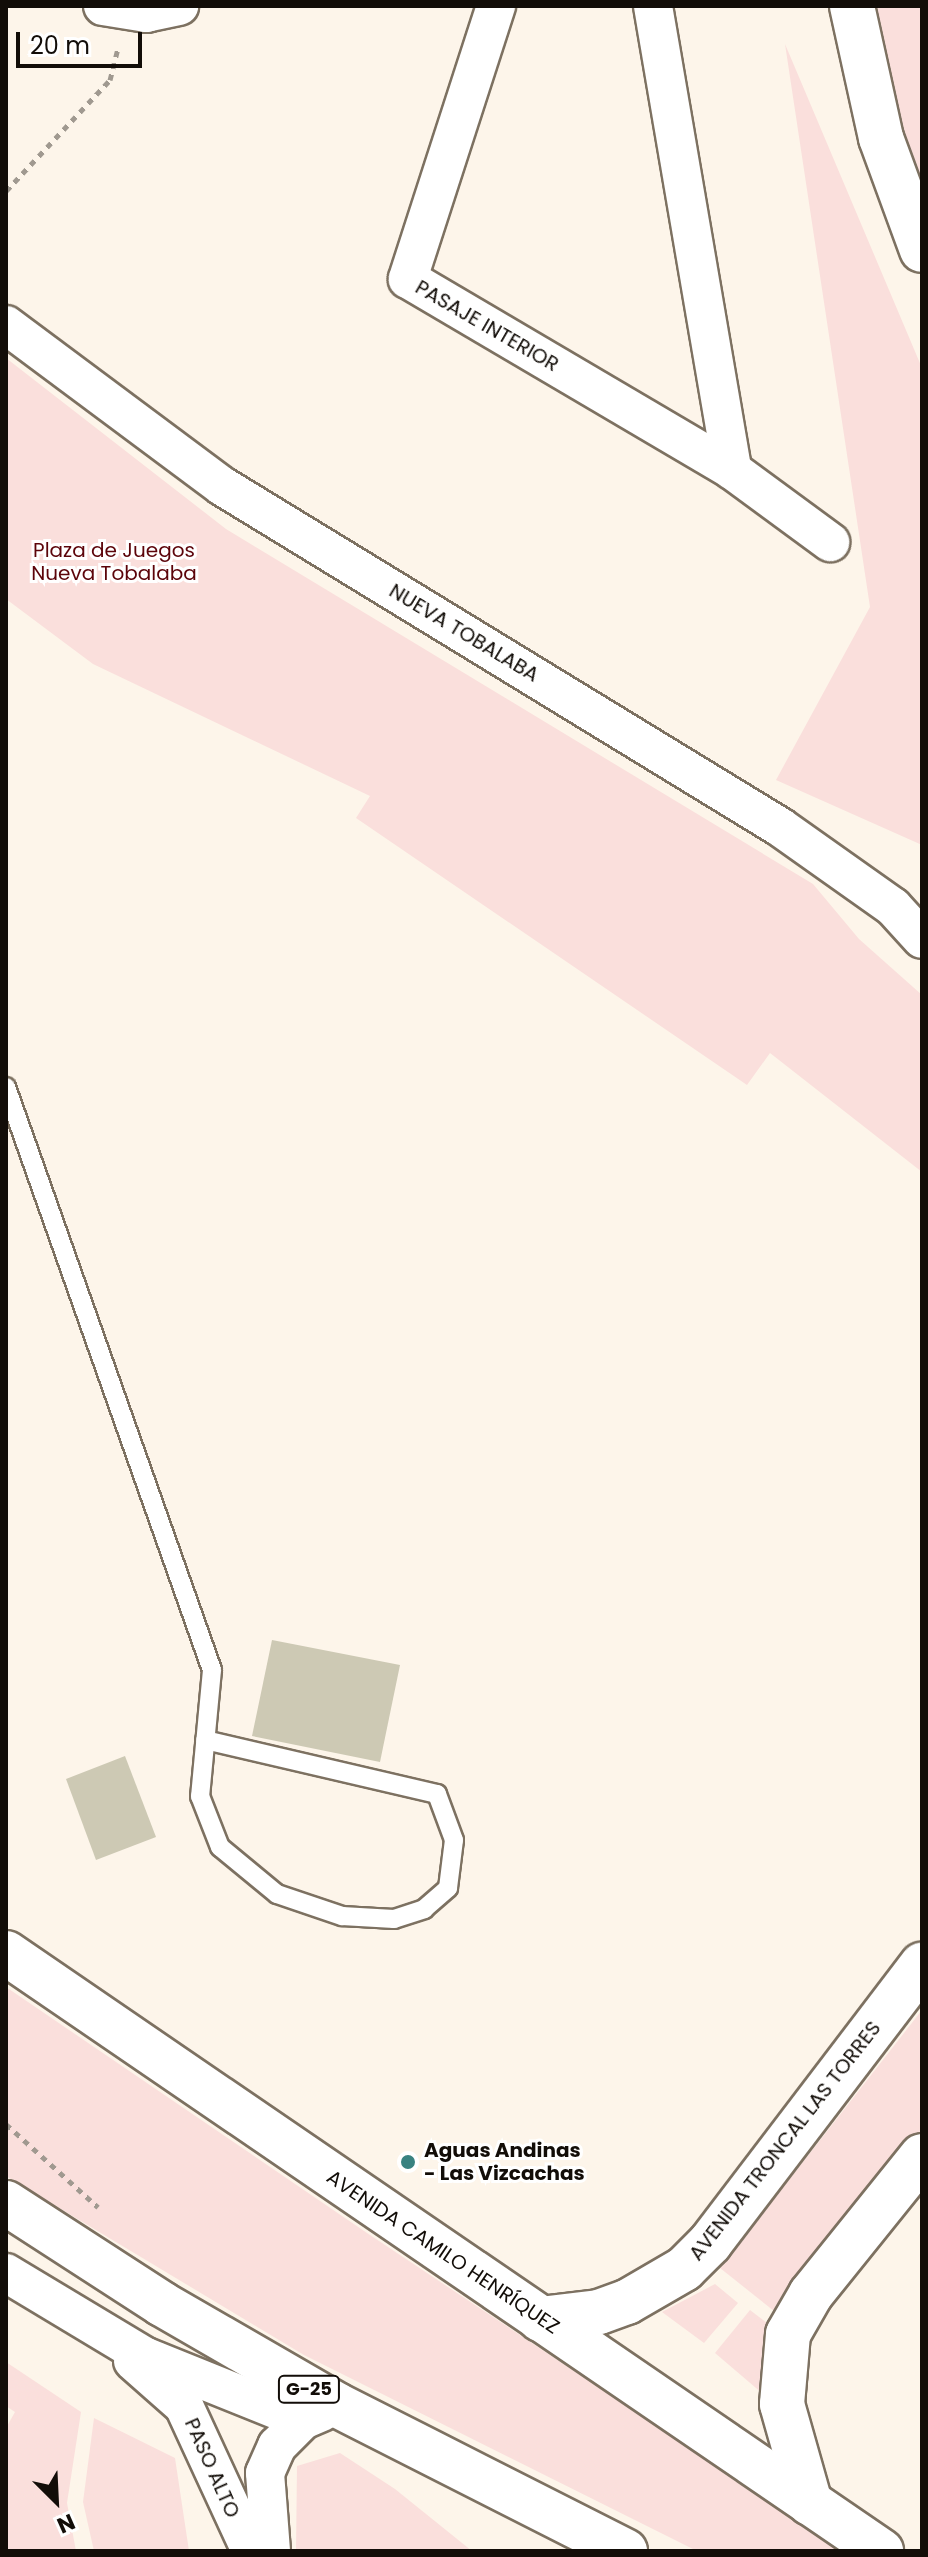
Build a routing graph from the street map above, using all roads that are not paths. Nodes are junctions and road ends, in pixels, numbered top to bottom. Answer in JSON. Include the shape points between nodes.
{"nodes":[{"id":1,"x":496,"y":6,"type":"edge"},
{"id":2,"x":653,"y":6,"type":"edge"},
{"id":3,"x":852,"y":6,"type":"edge"},
{"id":4,"x":922,"y":250,"type":"edge"},
{"id":5,"x":6,"y":325,"type":"edge"},
{"id":6,"x":732,"y":470,"type":"junction"},
{"id":7,"x":830,"y":542,"type":"dead end"},
{"id":8,"x":922,"y":939,"type":"edge"},
{"id":9,"x":6,"y":1087,"type":"edge"},
{"id":10,"x":205,"y":1740,"type":"junction"},
{"id":11,"x":6,"y":1953,"type":"edge"},
{"id":12,"x":922,"y":1965,"type":"edge"},
{"id":13,"x":922,"y":2156,"type":"edge"},
{"id":14,"x":6,"y":2203,"type":"edge"},
{"id":15,"x":6,"y":2273,"type":"edge"},
{"id":16,"x":540,"y":2319,"type":"junction"},
{"id":17,"x":95,"y":2326,"type":"junction"},
{"id":18,"x":320,"y":2412,"type":"junction"},
{"id":19,"x":810,"y":2503,"type":"junction"},
{"id":20,"x":619,"y":2549,"type":"edge"},
{"id":21,"x":251,"y":2551,"type":"edge"},
{"id":22,"x":271,"y":2551,"type":"edge"},
{"id":23,"x":881,"y":2551,"type":"edge"}],
"edges":[{"from":1,"to":6,"type":"street","name":"PASAJE INTERIOR","via":[[408,279]]},
{"from":2,"to":6,"type":"street"},
{"from":3,"to":4,"type":"main road","via":[[881,138]]},
{"from":5,"to":8,"type":"street","name":"NUEVA TOBALABA","via":[[222,486],[780,827],[893,907]]},
{"from":6,"to":7,"type":"street","name":"PASAJE INTERIOR"},
{"from":9,"to":10,"type":"lane","via":[[212,1670]]},
{"from":10,"to":10,"type":"lane","via":[[200,1796],[220,1847],[277,1894],[342,1916],[394,1919],[424,1909],[448,1888],[454,1840],[437,1794]]},
{"from":11,"to":16,"type":"main road","name":"AVENIDA CAMILO HENRÍQUEZ"},
{"from":12,"to":16,"type":"main road","name":"AVENIDA TRONCAL LAS TORRES","via":[[710,2243],[684,2269],[599,2312]]},
{"from":13,"to":19,"type":"main road","via":[[811,2294],[788,2334],[782,2404]]},
{"from":14,"to":18,"type":"main road","number":"G-25"},
{"from":15,"to":17,"type":"street"},
{"from":16,"to":19,"type":"main road","name":"AVENIDA CAMILO HENRÍQUEZ"},
{"from":17,"to":18,"type":"street","via":[[146,2357]]},
{"from":17,"to":21,"type":"street","name":"PASO ALTO","via":[[184,2406]]},
{"from":18,"to":20,"type":"main road","number":"G-25"},
{"from":18,"to":22,"type":"street","name":"PASO ALTO","via":[[277,2446],[265,2473]]},
{"from":19,"to":23,"type":"main road","name":"AVENIDA CAMILO HENRÍQUEZ"}]}
